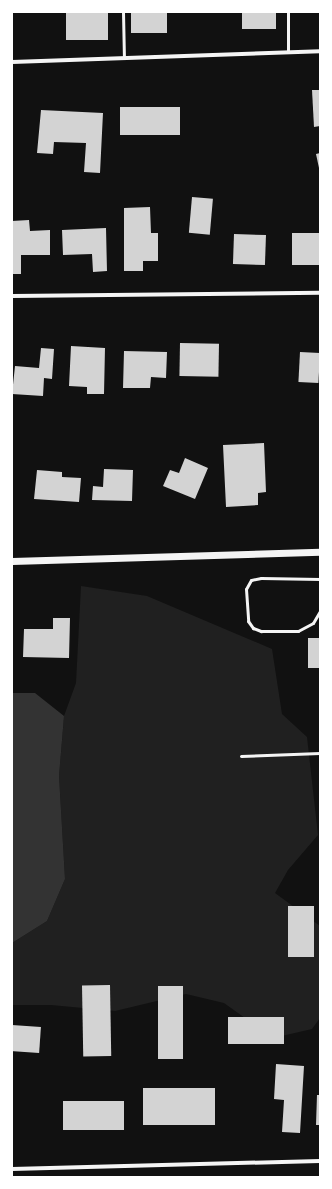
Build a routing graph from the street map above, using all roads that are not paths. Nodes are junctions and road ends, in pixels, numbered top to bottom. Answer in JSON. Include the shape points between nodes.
{"nodes":[{"id":1,"x":123,"y":12,"type":"edge"},
{"id":2,"x":288,"y":12,"type":"edge"},
{"id":3,"x":320,"y":51,"type":"edge"},
{"id":4,"x":288,"y":52,"type":"junction"},
{"id":5,"x":124,"y":58,"type":"junction"},
{"id":6,"x":12,"y":62,"type":"edge"},
{"id":7,"x":320,"y":293,"type":"edge"},
{"id":8,"x":12,"y":296,"type":"edge"},
{"id":9,"x":320,"y":552,"type":"edge"},
{"id":10,"x":12,"y":561,"type":"edge"},
{"id":11,"x":320,"y":579,"type":"edge"},
{"id":12,"x":320,"y":611,"type":"edge"},
{"id":13,"x":320,"y":753,"type":"edge"},
{"id":14,"x":241,"y":756,"type":"dead end"},
{"id":15,"x":320,"y":1161,"type":"edge"},
{"id":16,"x":12,"y":1169,"type":"edge"}],
"edges":[{"from":1,"to":5,"type":"lane"},
{"from":2,"to":4,"type":"lane"},
{"from":3,"to":4,"type":"street"},
{"from":4,"to":5,"type":"street"},
{"from":5,"to":6,"type":"street"},
{"from":7,"to":8,"type":"street"},
{"from":9,"to":10,"type":"street"},
{"from":11,"to":12,"type":"lane","via":[[262,578],[251,580],[246,589],[248,621],[253,628],[261,631],[298,631],[313,623]]},
{"from":13,"to":14,"type":"lane"},
{"from":15,"to":16,"type":"street"}]}
